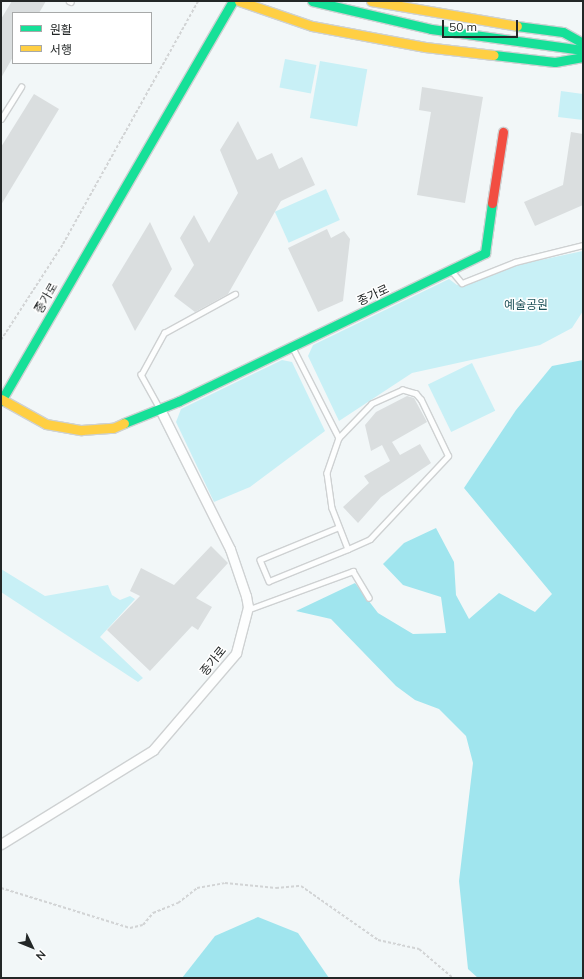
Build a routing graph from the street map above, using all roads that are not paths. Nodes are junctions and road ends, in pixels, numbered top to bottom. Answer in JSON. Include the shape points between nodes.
{"nodes":[{"id":1,"x":233,"y":1,"type":"edge"},
{"id":2,"x":239,"y":1,"type":"edge"},
{"id":3,"x":312,"y":1,"type":"edge"},
{"id":4,"x":371,"y":1,"type":"edge"},
{"id":5,"x":583,"y":43,"type":"edge"},
{"id":6,"x":583,"y":50,"type":"edge"},
{"id":7,"x":583,"y":57,"type":"edge"},
{"id":8,"x":21,"y":87,"type":"dead end"},
{"id":9,"x":1,"y":119,"type":"edge"},
{"id":10,"x":503,"y":132,"type":"dead end"},
{"id":11,"x":583,"y":245,"type":"edge"},
{"id":12,"x":452,"y":270,"type":"junction"},
{"id":13,"x":235,"y":294,"type":"dead end"},
{"id":14,"x":292,"y":346,"type":"junction"},
{"id":15,"x":1,"y":400,"type":"edge"},
{"id":16,"x":160,"y":409,"type":"junction"},
{"id":17,"x":339,"y":438,"type":"junction"},
{"id":18,"x":338,"y":528,"type":"junction"},
{"id":19,"x":348,"y":549,"type":"junction"},
{"id":20,"x":369,"y":598,"type":"dead end"},
{"id":21,"x":247,"y":610,"type":"junction"},
{"id":22,"x":1,"y":844,"type":"edge"}],
"edges":[{"from":1,"to":15,"type":"street","name":"종가로"},
{"from":2,"to":7,"type":"street","via":[[312,26],[424,47],[555,62]]},
{"from":3,"to":6,"type":"street","via":[[431,29]]},
{"from":4,"to":5,"type":"street","via":[[433,14],[563,32]]},
{"from":8,"to":9,"type":"lane"},
{"from":10,"to":12,"type":"street","name":"종가로","via":[[485,253]]},
{"from":11,"to":12,"type":"lane","via":[[514,262],[462,283]]},
{"from":12,"to":14,"type":"street","name":"종가로"},
{"from":13,"to":16,"type":"lane","via":[[164,332],[141,375]]},
{"from":14,"to":16,"type":"street","name":"종가로"},
{"from":14,"to":17,"type":"lane"},
{"from":15,"to":16,"type":"street","name":"종가로","via":[[46,424],[81,430],[113,428]]},
{"from":16,"to":21,"type":"street","name":"종가로","via":[[230,549]]},
{"from":17,"to":18,"type":"lane","via":[[327,473]]},
{"from":17,"to":19,"type":"lane","via":[[372,404],[403,390],[416,394],[421,400],[448,456],[370,539]]},
{"from":18,"to":19,"type":"lane"},
{"from":18,"to":19,"type":"lane","via":[[260,560],[269,581]]},
{"from":20,"to":21,"type":"lane","via":[[353,571]]},
{"from":21,"to":22,"type":"street","name":"종가로","via":[[236,653],[153,750]]}]}
